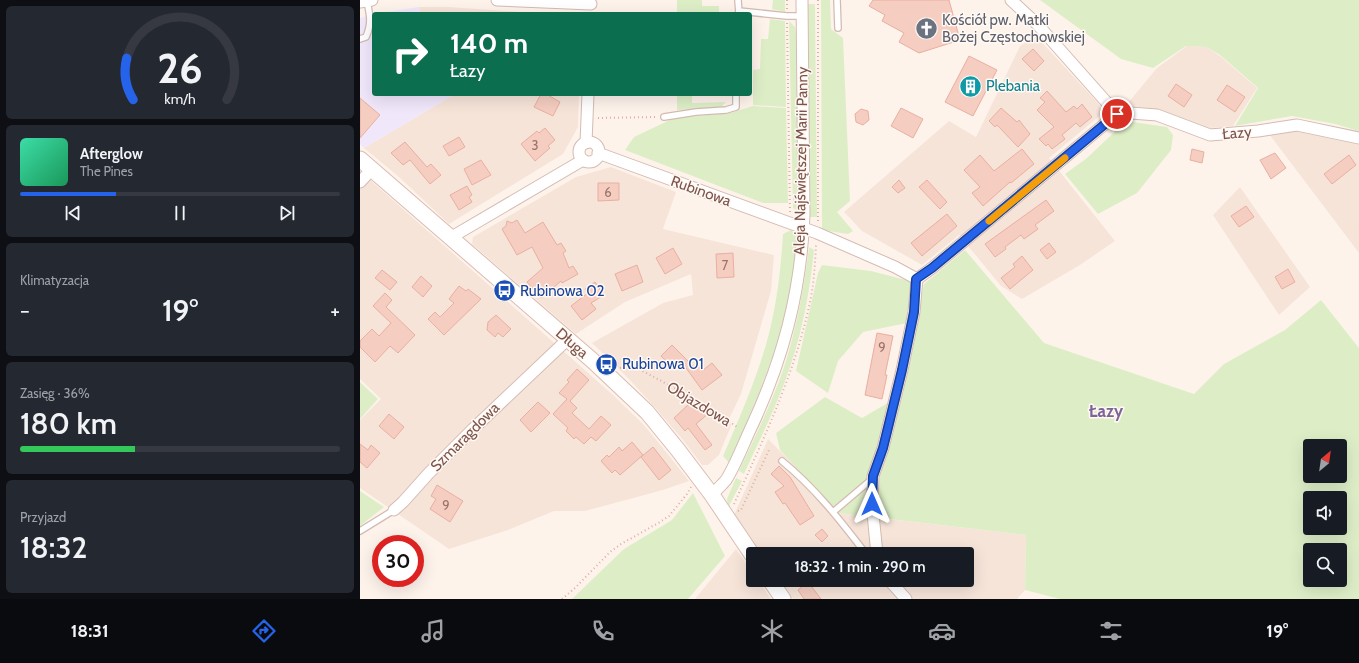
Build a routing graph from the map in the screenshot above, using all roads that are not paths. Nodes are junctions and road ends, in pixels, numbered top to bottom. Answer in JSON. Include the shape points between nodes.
{"nodes":[{"id":1,"x":497,"y":0,"type":"edge"},
{"id":2,"x":738,"y":0,"type":"edge"},
{"id":3,"x":802,"y":0,"type":"edge"},
{"id":4,"x":837,"y":0,"type":"edge"},
{"id":5,"x":1011,"y":0,"type":"edge"},
{"id":6,"x":366,"y":1,"type":"edge"},
{"id":7,"x":590,"y":6,"type":"edge"},
{"id":8,"x":739,"y":12,"type":"edge"},
{"id":9,"x":752,"y":13,"type":"edge"},
{"id":10,"x":802,"y":16,"type":"junction"},
{"id":11,"x":838,"y":28,"type":"dead end"},
{"id":12,"x":360,"y":39,"type":"edge"},
{"id":13,"x":588,"y":96,"type":"edge"},
{"id":14,"x":736,"y":96,"type":"edge"},
{"id":15,"x":1117,"y":114,"type":"junction"},
{"id":16,"x":664,"y":117,"type":"road end"},
{"id":17,"x":1359,"y":138,"type":"edge"},
{"id":18,"x":586,"y":143,"type":"junction"},
{"id":19,"x":598,"y":153,"type":"junction"},
{"id":20,"x":360,"y":159,"type":"edge"},
{"id":21,"x":583,"y":160,"type":"junction"},
{"id":22,"x":372,"y":169,"type":"junction"},
{"id":23,"x":360,"y":182,"type":"edge"},
{"id":24,"x":803,"y":229,"type":"junction"},
{"id":25,"x":450,"y":238,"type":"junction"},
{"id":26,"x":916,"y":279,"type":"junction"},
{"id":27,"x":568,"y":339,"type":"junction"},
{"id":28,"x":782,"y":461,"type":"dead end"},
{"id":29,"x":872,"y":479,"type":"junction"},
{"id":30,"x":712,"y":495,"type":"junction"},
{"id":31,"x":394,"y":510,"type":"joint"},
{"id":32,"x":833,"y":512,"type":"junction"},
{"id":33,"x":360,"y":531,"type":"edge"},
{"id":34,"x":747,"y":547,"type":"edge"},
{"id":35,"x":860,"y":547,"type":"edge"},
{"id":36,"x":876,"y":547,"type":"edge"},
{"id":37,"x":775,"y":587,"type":"edge"},
{"id":38,"x":895,"y":587,"type":"edge"},
{"id":39,"x":783,"y":599,"type":"edge"},
{"id":40,"x":906,"y":599,"type":"edge"}],
"edges":[{"from":1,"to":7,"type":"street"},
{"from":2,"to":8,"type":"lane"},
{"from":3,"to":10,"type":"street","name":"Aleja Najświętszej Marii Panny"},
{"from":4,"to":11,"type":"lane"},
{"from":5,"to":15,"type":"street","via":[[1038,25]]},
{"from":6,"to":12,"type":"lane","via":[[370,28],[366,37]]},
{"from":9,"to":10,"type":"lane"},
{"from":10,"to":24,"type":"street","name":"Aleja Najświętszej Marii Panny"},
{"from":13,"to":18,"type":"street"},
{"from":14,"to":16,"type":"lane","via":[[736,106],[726,110]]},
{"from":15,"to":17,"type":"street","name":"Łazy","via":[[1157,115],[1210,135],[1297,125]]},
{"from":15,"to":26,"type":"street"},
{"from":18,"to":19,"type":"street","name":"Rubinowa","via":[[595,145]]},
{"from":18,"to":21,"type":"street","via":[[579,152]]},
{"from":19,"to":21,"type":"street","via":[[592,162]]},
{"from":19,"to":24,"type":"street","name":"Rubinowa"},
{"from":20,"to":22,"type":"street","name":"Długa"},
{"from":21,"to":25,"type":"street"},
{"from":22,"to":23,"type":"street"},
{"from":22,"to":25,"type":"street","name":"Długa"},
{"from":24,"to":26,"type":"street","name":"Rubinowa","via":[[895,267]]},
{"from":24,"to":30,"type":"street","name":"Aleja Najświętszej Marii Panny","via":[[798,278],[778,364],[726,480]]},
{"from":25,"to":27,"type":"street","name":"Długa"},
{"from":26,"to":29,"type":"street","via":[[914,312],[902,370],[883,448]]},
{"from":27,"to":30,"type":"street","name":"Długa","via":[[647,412]]},
{"from":27,"to":31,"type":"street","name":"Szmaragdowa","via":[[473,429]]},
{"from":28,"to":32,"type":"lane"},
{"from":29,"to":32,"type":"lane"},
{"from":29,"to":36,"type":"street"},
{"from":30,"to":34,"type":"street","name":"Długa"},
{"from":31,"to":33,"type":"lane","name":"Szmaragdowa"},
{"from":32,"to":35,"type":"lane"},
{"from":37,"to":39,"type":"street"},
{"from":38,"to":40,"type":"street"}]}
